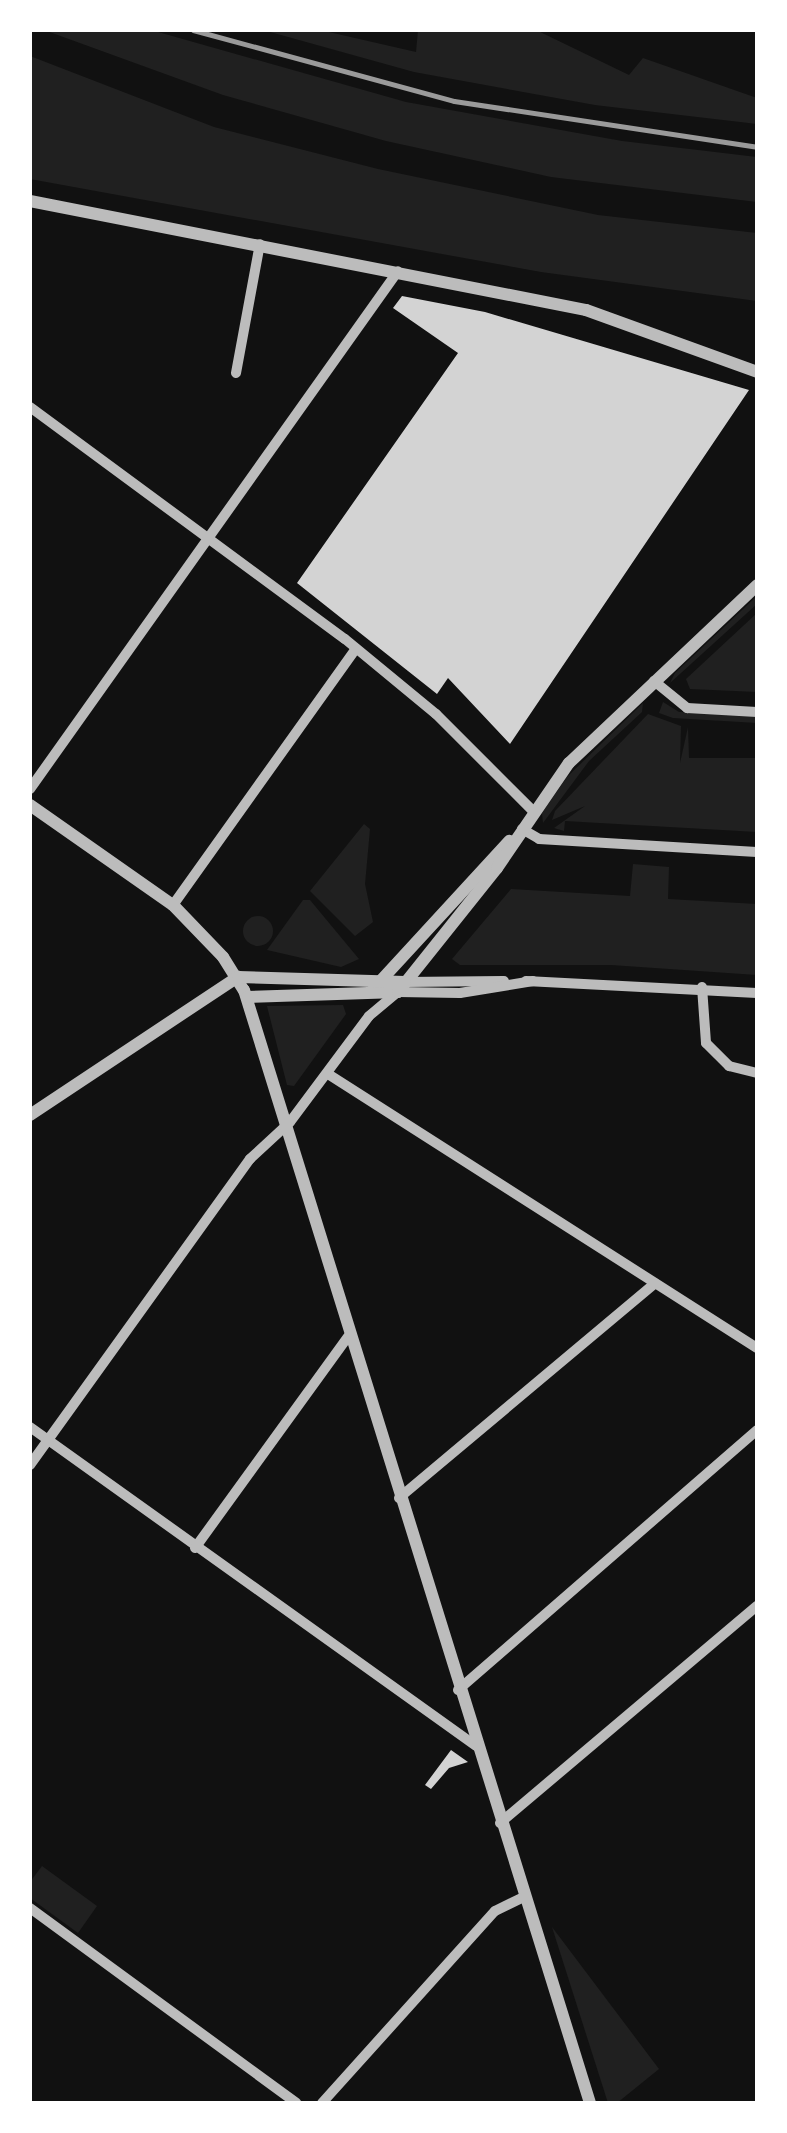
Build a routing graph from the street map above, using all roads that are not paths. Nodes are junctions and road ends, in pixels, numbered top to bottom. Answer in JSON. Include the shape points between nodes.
{"nodes":[{"id":1,"x":30,"y":200,"type":"edge"},
{"id":2,"x":260,"y":244,"type":"junction"},
{"id":3,"x":398,"y":270,"type":"junction"},
{"id":4,"x":757,"y":372,"type":"edge"},
{"id":5,"x":236,"y":374,"type":"dead end"},
{"id":6,"x":30,"y":407,"type":"edge"},
{"id":7,"x":207,"y":538,"type":"junction"},
{"id":8,"x":757,"y":585,"type":"edge"},
{"id":9,"x":356,"y":648,"type":"junction"},
{"id":10,"x":654,"y":681,"type":"junction"},
{"id":11,"x":757,"y":712,"type":"edge"},
{"id":12,"x":30,"y":790,"type":"edge"},
{"id":13,"x":30,"y":805,"type":"edge"},
{"id":14,"x":533,"y":811,"type":"junction"},
{"id":15,"x":522,"y":829,"type":"junction"},
{"id":16,"x":757,"y":852,"type":"edge"},
{"id":17,"x":173,"y":905,"type":"junction"},
{"id":18,"x":238,"y":977,"type":"junction"},
{"id":19,"x":402,"y":987,"type":"junction"},
{"id":20,"x":702,"y":987,"type":"junction"},
{"id":21,"x":374,"y":988,"type":"junction"},
{"id":22,"x":757,"y":992,"type":"edge"},
{"id":23,"x":246,"y":996,"type":"junction"},
{"id":24,"x":369,"y":1016,"type":"junction"},
{"id":25,"x":757,"y":1073,"type":"edge"},
{"id":26,"x":328,"y":1074,"type":"junction"},
{"id":27,"x":30,"y":1115,"type":"edge"},
{"id":28,"x":284,"y":1126,"type":"junction"},
{"id":29,"x":655,"y":1283,"type":"junction"},
{"id":30,"x":348,"y":1338,"type":"junction"},
{"id":31,"x":757,"y":1348,"type":"edge"},
{"id":32,"x":30,"y":1427,"type":"edge"},
{"id":33,"x":757,"y":1430,"type":"edge"},
{"id":34,"x":48,"y":1440,"type":"junction"},
{"id":35,"x":30,"y":1465,"type":"edge"},
{"id":36,"x":399,"y":1498,"type":"junction"},
{"id":37,"x":195,"y":1548,"type":"junction"},
{"id":38,"x":757,"y":1606,"type":"edge"},
{"id":39,"x":458,"y":1690,"type":"junction"},
{"id":40,"x":476,"y":1746,"type":"junction"},
{"id":41,"x":500,"y":1823,"type":"junction"},
{"id":42,"x":524,"y":1897,"type":"junction"},
{"id":43,"x":30,"y":1908,"type":"edge"},
{"id":44,"x":296,"y":2103,"type":"edge"},
{"id":45,"x":322,"y":2103,"type":"edge"},
{"id":46,"x":590,"y":2103,"type":"edge"}],
"edges":[{"from":1,"to":2,"type":"street"},
{"from":2,"to":3,"type":"street"},
{"from":2,"to":5,"type":"street"},
{"from":3,"to":4,"type":"street","via":[[600,313]]},
{"from":3,"to":7,"type":"street"},
{"from":6,"to":7,"type":"street"},
{"from":7,"to":9,"type":"street"},
{"from":7,"to":12,"type":"street"},
{"from":8,"to":10,"type":"street"},
{"from":9,"to":14,"type":"street","via":[[436,714]]},
{"from":9,"to":17,"type":"street"},
{"from":10,"to":11,"type":"street","via":[[682,706]]},
{"from":10,"to":14,"type":"street","via":[[577,753]]},
{"from":13,"to":17,"type":"street"},
{"from":14,"to":15,"type":"street"},
{"from":15,"to":16,"type":"street","via":[[539,839]]},
{"from":15,"to":19,"type":"street"},
{"from":15,"to":21,"type":"street"},
{"from":17,"to":18,"type":"street"},
{"from":18,"to":21,"type":"street"},
{"from":18,"to":23,"type":"street"},
{"from":18,"to":27,"type":"street"},
{"from":19,"to":20,"type":"street","via":[[460,993],[533,981]]},
{"from":19,"to":21,"type":"street"},
{"from":19,"to":24,"type":"street"},
{"from":20,"to":22,"type":"street"},
{"from":20,"to":25,"type":"street","via":[[706,1043],[729,1066]]},
{"from":21,"to":23,"type":"street"},
{"from":21,"to":24,"type":"street"},
{"from":23,"to":28,"type":"street"},
{"from":24,"to":26,"type":"street"},
{"from":26,"to":28,"type":"street"},
{"from":26,"to":29,"type":"street"},
{"from":28,"to":30,"type":"street"},
{"from":28,"to":34,"type":"street","via":[[250,1159]]},
{"from":29,"to":31,"type":"street"},
{"from":29,"to":36,"type":"street"},
{"from":30,"to":36,"type":"street"},
{"from":30,"to":37,"type":"street"},
{"from":32,"to":34,"type":"street"},
{"from":33,"to":39,"type":"street"},
{"from":34,"to":35,"type":"street"},
{"from":34,"to":37,"type":"street"},
{"from":36,"to":39,"type":"street"},
{"from":37,"to":40,"type":"street"},
{"from":38,"to":41,"type":"street"},
{"from":39,"to":40,"type":"street"},
{"from":40,"to":41,"type":"street"},
{"from":41,"to":42,"type":"street"},
{"from":42,"to":45,"type":"street","via":[[482,1925]]},
{"from":42,"to":46,"type":"street"},
{"from":43,"to":44,"type":"street"}]}
